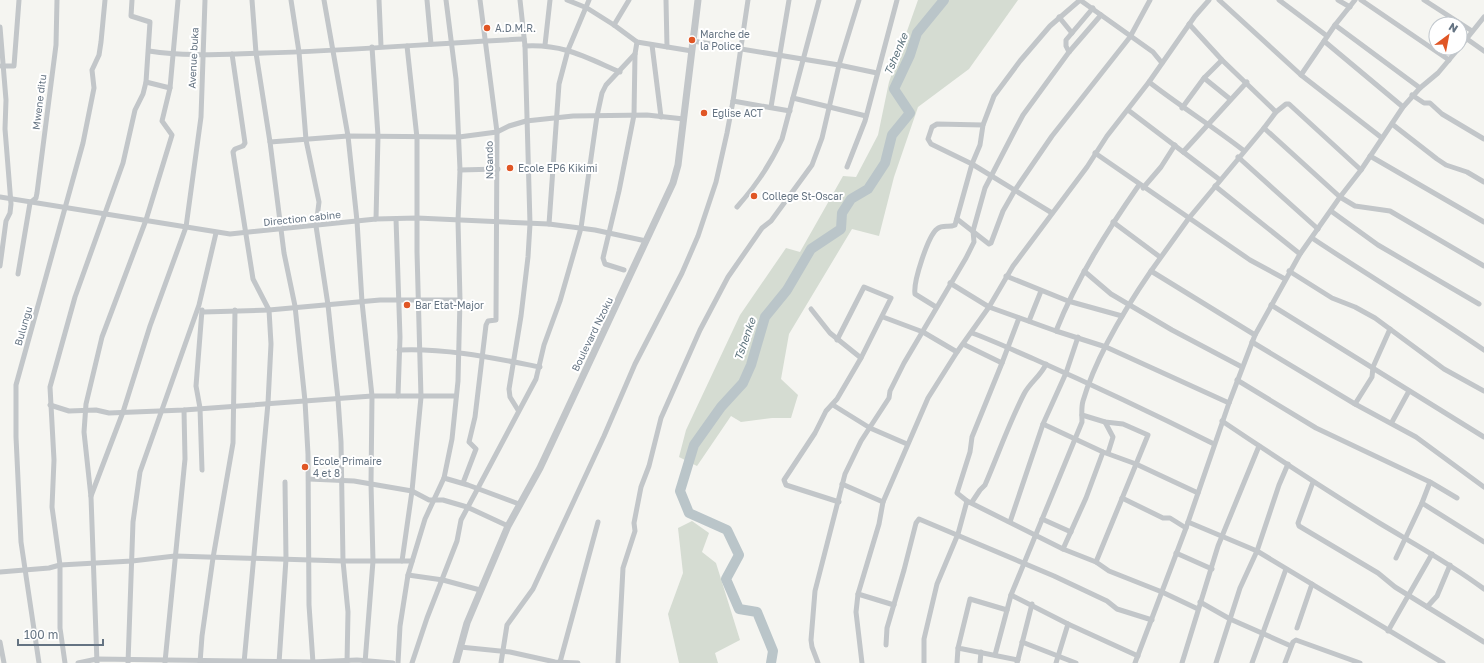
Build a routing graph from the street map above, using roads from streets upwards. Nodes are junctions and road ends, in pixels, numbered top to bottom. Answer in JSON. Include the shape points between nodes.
{"nodes":[{"id":1,"x":19,"y":0,"type":"edge"},
{"id":2,"x":57,"y":0,"type":"edge"},
{"id":3,"x":105,"y":0,"type":"edge"},
{"id":4,"x":132,"y":0,"type":"edge"},
{"id":5,"x":178,"y":0,"type":"edge"},
{"id":6,"x":205,"y":0,"type":"edge"},
{"id":7,"x":252,"y":0,"type":"edge"},
{"id":8,"x":291,"y":0,"type":"edge"},
{"id":9,"x":324,"y":0,"type":"edge"},
{"id":10,"x":379,"y":0,"type":"edge"},
{"id":11,"x":427,"y":0,"type":"edge"},
{"id":12,"x":446,"y":0,"type":"edge"},
{"id":13,"x":480,"y":0,"type":"edge"},
{"id":14,"x":520,"y":0,"type":"edge"},
{"id":15,"x":550,"y":0,"type":"edge"},
{"id":16,"x":568,"y":0,"type":"edge"},
{"id":17,"x":589,"y":0,"type":"edge"},
{"id":18,"x":629,"y":0,"type":"edge"},
{"id":19,"x":666,"y":0,"type":"edge"},
{"id":20,"x":698,"y":0,"type":"edge"},
{"id":21,"x":748,"y":0,"type":"edge"},
{"id":22,"x":789,"y":0,"type":"edge"},
{"id":23,"x":819,"y":0,"type":"edge"},
{"id":24,"x":859,"y":0,"type":"edge"},
{"id":25,"x":897,"y":0,"type":"edge"},
{"id":26,"x":1080,"y":0,"type":"edge"},
{"id":27,"x":1150,"y":0,"type":"edge"},
{"id":28,"x":1209,"y":0,"type":"edge"},
{"id":29,"x":1219,"y":0,"type":"edge"},
{"id":30,"x":1279,"y":0,"type":"edge"},
{"id":31,"x":1338,"y":0,"type":"edge"},
{"id":32,"x":1355,"y":0,"type":"edge"},
{"id":33,"x":1361,"y":0,"type":"edge"},
{"id":34,"x":1424,"y":0,"type":"edge"},
{"id":35,"x":1350,"y":7,"type":"junction"},
{"id":36,"x":587,"y":8,"type":"junction"},
{"id":37,"x":1093,"y":8,"type":"junction"},
{"id":38,"x":1101,"y":15,"type":"junction"},
{"id":39,"x":1484,"y":16,"type":"edge"},
{"id":40,"x":1059,"y":17,"type":"junction"},
{"id":41,"x":1189,"y":24,"type":"junction"},
{"id":42,"x":614,"y":25,"type":"junction"},
{"id":43,"x":1335,"y":25,"type":"junction"},
{"id":44,"x":0,"y":27,"type":"edge"},
{"id":45,"x":1472,"y":32,"type":"junction"},
{"id":46,"x":1072,"y":33,"type":"junction"},
{"id":47,"x":1327,"y":36,"type":"junction"},
{"id":48,"x":1130,"y":37,"type":"junction"},
{"id":49,"x":1468,"y":38,"type":"edge"},
{"id":50,"x":524,"y":39,"type":"junction"},
{"id":51,"x":1468,"y":40,"type":"edge"},
{"id":52,"x":485,"y":41,"type":"junction"},
{"id":53,"x":693,"y":41,"type":"junction"},
{"id":54,"x":1324,"y":41,"type":"junction"},
{"id":55,"x":637,"y":42,"type":"junction"},
{"id":56,"x":450,"y":43,"type":"junction"},
{"id":57,"x":431,"y":44,"type":"junction"},
{"id":58,"x":545,"y":45,"type":"junction"},
{"id":59,"x":652,"y":45,"type":"junction"},
{"id":60,"x":381,"y":46,"type":"junction"},
{"id":61,"x":407,"y":46,"type":"junction"},
{"id":62,"x":525,"y":46,"type":"junction"},
{"id":63,"x":667,"y":46,"type":"junction"},
{"id":64,"x":372,"y":47,"type":"junction"},
{"id":65,"x":741,"y":49,"type":"junction"},
{"id":66,"x":568,"y":50,"type":"junction"},
{"id":67,"x":149,"y":51,"type":"junction"},
{"id":68,"x":332,"y":51,"type":"junction"},
{"id":69,"x":692,"y":51,"type":"junction"},
{"id":70,"x":299,"y":52,"type":"junction"},
{"id":71,"x":1069,"y":52,"type":"junction"},
{"id":72,"x":1484,"y":52,"type":"edge"},
{"id":73,"x":256,"y":53,"type":"junction"},
{"id":74,"x":232,"y":54,"type":"junction"},
{"id":75,"x":635,"y":54,"type":"junction"},
{"id":76,"x":174,"y":55,"type":"junction"},
{"id":77,"x":203,"y":56,"type":"junction"},
{"id":78,"x":779,"y":56,"type":"junction"},
{"id":79,"x":1453,"y":56,"type":"edge"},
{"id":80,"x":803,"y":59,"type":"junction"},
{"id":81,"x":1222,"y":60,"type":"junction"},
{"id":82,"x":1449,"y":60,"type":"junction"},
{"id":83,"x":1162,"y":63,"type":"junction"},
{"id":84,"x":839,"y":65,"type":"junction"},
{"id":85,"x":2,"y":66,"type":"edge"},
{"id":86,"x":620,"y":72,"type":"junction"},
{"id":87,"x":877,"y":73,"type":"junction"},
{"id":88,"x":1301,"y":75,"type":"junction"},
{"id":89,"x":1204,"y":78,"type":"junction"},
{"id":90,"x":146,"y":82,"type":"junction"},
{"id":91,"x":1149,"y":82,"type":"junction"},
{"id":92,"x":1247,"y":82,"type":"junction"},
{"id":93,"x":170,"y":88,"type":"junction"},
{"id":94,"x":1420,"y":88,"type":"junction"},
{"id":95,"x":1412,"y":95,"type":"junction"},
{"id":96,"x":793,"y":98,"type":"junction"},
{"id":97,"x":1230,"y":99,"type":"junction"},
{"id":98,"x":733,"y":101,"type":"junction"},
{"id":99,"x":1403,"y":107,"type":"junction"},
{"id":100,"x":770,"y":108,"type":"junction"},
{"id":101,"x":830,"y":108,"type":"junction"},
{"id":102,"x":1182,"y":108,"type":"junction"},
{"id":103,"x":1128,"y":110,"type":"junction"},
{"id":104,"x":790,"y":111,"type":"junction"},
{"id":105,"x":1276,"y":112,"type":"junction"},
{"id":106,"x":634,"y":115,"type":"junction"},
{"id":107,"x":597,"y":116,"type":"junction"},
{"id":108,"x":866,"y":116,"type":"junction"},
{"id":109,"x":557,"y":117,"type":"junction"},
{"id":110,"x":661,"y":117,"type":"junction"},
{"id":111,"x":684,"y":119,"type":"junction"},
{"id":112,"x":526,"y":121,"type":"junction"},
{"id":113,"x":1208,"y":123,"type":"junction"},
{"id":114,"x":1392,"y":124,"type":"junction"},
{"id":115,"x":983,"y":125,"type":"junction"},
{"id":116,"x":1264,"y":128,"type":"junction"},
{"id":117,"x":497,"y":132,"type":"junction"},
{"id":118,"x":6,"y":136,"type":"junction"},
{"id":119,"x":348,"y":136,"type":"junction"},
{"id":120,"x":378,"y":136,"type":"junction"},
{"id":121,"x":459,"y":137,"type":"junction"},
{"id":122,"x":417,"y":138,"type":"junction"},
{"id":123,"x":1382,"y":138,"type":"junction"},
{"id":124,"x":0,"y":139,"type":"edge"},
{"id":125,"x":1484,"y":139,"type":"edge"},
{"id":126,"x":306,"y":140,"type":"junction"},
{"id":127,"x":270,"y":142,"type":"junction"},
{"id":128,"x":1175,"y":145,"type":"junction"},
{"id":129,"x":1243,"y":150,"type":"junction"},
{"id":130,"x":1183,"y":152,"type":"junction"},
{"id":131,"x":1095,"y":153,"type":"junction"},
{"id":132,"x":1370,"y":156,"type":"junction"},
{"id":133,"x":1238,"y":157,"type":"junction"},
{"id":134,"x":972,"y":164,"type":"junction"},
{"id":135,"x":847,"y":167,"type":"dead end"},
{"id":136,"x":498,"y":169,"type":"junction"},
{"id":137,"x":460,"y":170,"type":"junction"},
{"id":138,"x":1361,"y":170,"type":"junction"},
{"id":139,"x":990,"y":175,"type":"junction"},
{"id":140,"x":1220,"y":180,"type":"junction"},
{"id":141,"x":1484,"y":182,"type":"edge"},
{"id":142,"x":1141,"y":186,"type":"junction"},
{"id":143,"x":1215,"y":186,"type":"junction"},
{"id":144,"x":1015,"y":190,"type":"junction"},
{"id":145,"x":0,"y":197,"type":"edge"},
{"id":146,"x":1340,"y":197,"type":"junction"},
{"id":147,"x":10,"y":198,"type":"junction"},
{"id":148,"x":30,"y":203,"type":"junction"},
{"id":149,"x":737,"y":207,"type":"dead end"},
{"id":150,"x":65,"y":208,"type":"junction"},
{"id":151,"x":1331,"y":211,"type":"junction"},
{"id":152,"x":1052,"y":213,"type":"junction"},
{"id":153,"x":104,"y":214,"type":"junction"},
{"id":154,"x":417,"y":218,"type":"junction"},
{"id":155,"x":1189,"y":218,"type":"junction"},
{"id":156,"x":376,"y":219,"type":"junction"},
{"id":157,"x":396,"y":219,"type":"junction"},
{"id":158,"x":957,"y":219,"type":"junction"},
{"id":159,"x":146,"y":220,"type":"junction"},
{"id":160,"x":458,"y":220,"type":"junction"},
{"id":161,"x":357,"y":221,"type":"junction"},
{"id":162,"x":1113,"y":222,"type":"junction"},
{"id":163,"x":1484,"y":222,"type":"edge"},
{"id":164,"x":498,"y":223,"type":"junction"},
{"id":165,"x":530,"y":224,"type":"junction"},
{"id":166,"x":549,"y":224,"type":"junction"},
{"id":167,"x":316,"y":226,"type":"junction"},
{"id":168,"x":186,"y":227,"type":"junction"},
{"id":169,"x":581,"y":228,"type":"junction"},
{"id":170,"x":1318,"y":229,"type":"junction"},
{"id":171,"x":282,"y":230,"type":"junction"},
{"id":172,"x":973,"y":231,"type":"junction"},
{"id":173,"x":216,"y":233,"type":"junction"},
{"id":174,"x":609,"y":233,"type":"junction"},
{"id":175,"x":246,"y":234,"type":"junction"},
{"id":176,"x":1312,"y":238,"type":"junction"},
{"id":177,"x":646,"y":241,"type":"junction"},
{"id":178,"x":1300,"y":254,"type":"junction"},
{"id":179,"x":1160,"y":257,"type":"junction"},
{"id":180,"x":0,"y":266,"type":"edge"},
{"id":181,"x":1484,"y":266,"type":"edge"},
{"id":182,"x":624,"y":270,"type":"dead end"},
{"id":183,"x":1084,"y":271,"type":"junction"},
{"id":184,"x":1151,"y":271,"type":"junction"},
{"id":185,"x":1289,"y":271,"type":"junction"},
{"id":186,"x":18,"y":274,"type":"dead end"},
{"id":187,"x":1006,"y":276,"type":"junction"},
{"id":188,"x":1285,"y":279,"type":"junction"},
{"id":189,"x":950,"y":283,"type":"junction"},
{"id":190,"x":1041,"y":291,"type":"junction"},
{"id":191,"x":398,"y":299,"type":"junction"},
{"id":192,"x":418,"y":300,"type":"junction"},
{"id":193,"x":460,"y":300,"type":"junction"},
{"id":194,"x":1068,"y":301,"type":"junction"},
{"id":195,"x":362,"y":302,"type":"junction"},
{"id":196,"x":1129,"y":304,"type":"junction"},
{"id":197,"x":1479,"y":304,"type":"dead end"},
{"id":198,"x":199,"y":305,"type":"junction"},
{"id":199,"x":328,"y":305,"type":"junction"},
{"id":200,"x":1271,"y":305,"type":"junction"},
{"id":201,"x":295,"y":306,"type":"junction"},
{"id":202,"x":936,"y":307,"type":"junction"},
{"id":203,"x":989,"y":307,"type":"junction"},
{"id":204,"x":811,"y":309,"type":"dead end"},
{"id":205,"x":235,"y":310,"type":"junction"},
{"id":206,"x":269,"y":310,"type":"junction"},
{"id":207,"x":202,"y":312,"type":"junction"},
{"id":208,"x":883,"y":316,"type":"junction"},
{"id":209,"x":1122,"y":316,"type":"junction"},
{"id":210,"x":1018,"y":318,"type":"junction"},
{"id":211,"x":1029,"y":321,"type":"junction"},
{"id":212,"x":1390,"y":329,"type":"junction"},
{"id":213,"x":1056,"y":331,"type":"junction"},
{"id":214,"x":923,"y":332,"type":"junction"},
{"id":215,"x":972,"y":333,"type":"junction"},
{"id":216,"x":1255,"y":335,"type":"junction"},
{"id":217,"x":1078,"y":337,"type":"junction"},
{"id":218,"x":837,"y":340,"type":"junction"},
{"id":219,"x":1252,"y":342,"type":"junction"},
{"id":220,"x":963,"y":344,"type":"junction"},
{"id":221,"x":1008,"y":346,"type":"junction"},
{"id":222,"x":1106,"y":346,"type":"junction"},
{"id":223,"x":419,"y":349,"type":"junction"},
{"id":224,"x":399,"y":350,"type":"junction"},
{"id":225,"x":1484,"y":350,"type":"edge"},
{"id":226,"x":458,"y":352,"type":"junction"},
{"id":227,"x":957,"y":352,"type":"junction"},
{"id":228,"x":482,"y":356,"type":"junction"},
{"id":229,"x":861,"y":358,"type":"junction"},
{"id":230,"x":513,"y":362,"type":"junction"},
{"id":231,"x":1002,"y":363,"type":"junction"},
{"id":232,"x":1046,"y":364,"type":"junction"},
{"id":233,"x":540,"y":367,"type":"junction"},
{"id":234,"x":1242,"y":367,"type":"junction"},
{"id":235,"x":1373,"y":367,"type":"junction"},
{"id":236,"x":1066,"y":373,"type":"junction"},
{"id":237,"x":1237,"y":380,"type":"junction"},
{"id":238,"x":1089,"y":383,"type":"junction"},
{"id":239,"x":1409,"y":391,"type":"junction"},
{"id":240,"x":1484,"y":391,"type":"edge"},
{"id":241,"x":372,"y":396,"type":"junction"},
{"id":242,"x":398,"y":396,"type":"junction"},
{"id":243,"x":456,"y":396,"type":"junction"},
{"id":244,"x":421,"y":397,"type":"junction"},
{"id":245,"x":338,"y":399,"type":"junction"},
{"id":246,"x":305,"y":401,"type":"junction"},
{"id":247,"x":1228,"y":402,"type":"junction"},
{"id":248,"x":268,"y":403,"type":"junction"},
{"id":249,"x":1356,"y":404,"type":"junction"},
{"id":250,"x":50,"y":405,"type":"junction"},
{"id":251,"x":833,"y":405,"type":"junction"},
{"id":252,"x":233,"y":406,"type":"junction"},
{"id":253,"x":200,"y":408,"type":"junction"},
{"id":254,"x":85,"y":410,"type":"junction"},
{"id":255,"x":161,"y":410,"type":"junction"},
{"id":256,"x":184,"y":410,"type":"junction"},
{"id":257,"x":518,"y":410,"type":"junction"},
{"id":258,"x":123,"y":412,"type":"junction"},
{"id":259,"x":1082,"y":415,"type":"junction"},
{"id":260,"x":1222,"y":421,"type":"junction"},
{"id":261,"x":1105,"y":422,"type":"junction"},
{"id":262,"x":1392,"y":422,"type":"junction"},
{"id":263,"x":1043,"y":424,"type":"junction"},
{"id":264,"x":870,"y":428,"type":"junction"},
{"id":265,"x":1075,"y":438,"type":"junction"},
{"id":266,"x":1484,"y":438,"type":"edge"},
{"id":267,"x":907,"y":444,"type":"junction"},
{"id":268,"x":1214,"y":444,"type":"junction"},
{"id":269,"x":1259,"y":446,"type":"junction"},
{"id":270,"x":1105,"y":452,"type":"junction"},
{"id":271,"x":1136,"y":464,"type":"junction"},
{"id":272,"x":1288,"y":464,"type":"junction"},
{"id":273,"x":202,"y":470,"type":"dead end"},
{"id":274,"x":444,"y":478,"type":"junction"},
{"id":275,"x":308,"y":479,"type":"junction"},
{"id":276,"x":341,"y":480,"type":"junction"},
{"id":277,"x":285,"y":482,"type":"dead end"},
{"id":278,"x":1313,"y":482,"type":"junction"},
{"id":279,"x":1430,"y":482,"type":"junction"},
{"id":280,"x":463,"y":483,"type":"junction"},
{"id":281,"x":371,"y":484,"type":"junction"},
{"id":282,"x":842,"y":484,"type":"junction"},
{"id":283,"x":1484,"y":487,"type":"edge"},
{"id":284,"x":478,"y":488,"type":"junction"},
{"id":285,"x":412,"y":491,"type":"junction"},
{"id":286,"x":1198,"y":493,"type":"junction"},
{"id":287,"x":91,"y":497,"type":"junction"},
{"id":288,"x":1122,"y":498,"type":"junction"},
{"id":289,"x":1457,"y":498,"type":"dead end"},
{"id":290,"x":433,"y":500,"type":"junction"},
{"id":291,"x":970,"y":501,"type":"junction"},
{"id":292,"x":839,"y":502,"type":"junction"},
{"id":293,"x":883,"y":502,"type":"junction"},
{"id":294,"x":1422,"y":503,"type":"junction"},
{"id":295,"x":519,"y":504,"type":"junction"},
{"id":296,"x":467,"y":507,"type":"junction"},
{"id":297,"x":1042,"y":519,"type":"junction"},
{"id":298,"x":598,"y":522,"type":"dead end"},
{"id":299,"x":1010,"y":522,"type":"junction"},
{"id":300,"x":1188,"y":522,"type":"junction"},
{"id":301,"x":508,"y":526,"type":"junction"},
{"id":302,"x":1186,"y":528,"type":"junction"},
{"id":303,"x":1071,"y":532,"type":"junction"},
{"id":304,"x":958,"y":534,"type":"junction"},
{"id":305,"x":1035,"y":535,"type":"junction"},
{"id":306,"x":1216,"y":535,"type":"junction"},
{"id":307,"x":1406,"y":537,"type":"junction"},
{"id":308,"x":1222,"y":538,"type":"junction"},
{"id":309,"x":1484,"y":542,"type":"edge"},
{"id":310,"x":1218,"y":546,"type":"junction"},
{"id":311,"x":1063,"y":549,"type":"junction"},
{"id":312,"x":1257,"y":551,"type":"junction"},
{"id":313,"x":1176,"y":553,"type":"junction"},
{"id":314,"x":1432,"y":554,"type":"junction"},
{"id":315,"x":175,"y":556,"type":"junction"},
{"id":316,"x":213,"y":558,"type":"junction"},
{"id":317,"x":1396,"y":558,"type":"dead end"},
{"id":318,"x":254,"y":559,"type":"junction"},
{"id":319,"x":286,"y":559,"type":"junction"},
{"id":320,"x":309,"y":560,"type":"junction"},
{"id":321,"x":132,"y":561,"type":"junction"},
{"id":322,"x":373,"y":561,"type":"junction"},
{"id":323,"x":402,"y":561,"type":"junction"},
{"id":324,"x":412,"y":561,"type":"junction"},
{"id":325,"x":343,"y":562,"type":"junction"},
{"id":326,"x":1096,"y":562,"type":"junction"},
{"id":327,"x":93,"y":563,"type":"junction"},
{"id":328,"x":1025,"y":563,"type":"junction"},
{"id":329,"x":60,"y":565,"type":"junction"},
{"id":330,"x":1450,"y":565,"type":"junction"},
{"id":331,"x":1212,"y":569,"type":"junction"},
{"id":332,"x":1286,"y":569,"type":"junction"},
{"id":333,"x":25,"y":570,"type":"junction"},
{"id":334,"x":0,"y":572,"type":"edge"},
{"id":335,"x":408,"y":575,"type":"junction"},
{"id":336,"x":443,"y":580,"type":"junction"},
{"id":337,"x":1312,"y":584,"type":"junction"},
{"id":338,"x":1484,"y":589,"type":"edge"},
{"id":339,"x":480,"y":590,"type":"junction"},
{"id":340,"x":1162,"y":592,"type":"junction"},
{"id":341,"x":858,"y":594,"type":"junction"},
{"id":342,"x":1011,"y":595,"type":"junction"},
{"id":343,"x":1409,"y":595,"type":"junction"},
{"id":344,"x":1200,"y":602,"type":"junction"},
{"id":345,"x":1032,"y":604,"type":"junction"},
{"id":346,"x":894,"y":605,"type":"junction"},
{"id":347,"x":1427,"y":607,"type":"junction"},
{"id":348,"x":1198,"y":609,"type":"junction"},
{"id":349,"x":1007,"y":610,"type":"junction"},
{"id":350,"x":1152,"y":620,"type":"junction"},
{"id":351,"x":1230,"y":620,"type":"junction"},
{"id":352,"x":1068,"y":624,"type":"junction"},
{"id":353,"x":1297,"y":628,"type":"dead end"},
{"id":354,"x":1388,"y":631,"type":"junction"},
{"id":355,"x":1262,"y":634,"type":"junction"},
{"id":356,"x":0,"y":642,"type":"edge"},
{"id":357,"x":1022,"y":642,"type":"junction"},
{"id":358,"x":1484,"y":642,"type":"edge"},
{"id":359,"x":886,"y":644,"type":"dead end"},
{"id":360,"x":1291,"y":646,"type":"junction"},
{"id":361,"x":460,"y":647,"type":"junction"},
{"id":362,"x":958,"y":648,"type":"junction"},
{"id":363,"x":502,"y":651,"type":"junction"},
{"id":364,"x":981,"y":652,"type":"junction"},
{"id":365,"x":996,"y":655,"type":"junction"},
{"id":366,"x":1058,"y":655,"type":"junction"},
{"id":367,"x":1138,"y":656,"type":"junction"},
{"id":368,"x":97,"y":661,"type":"edge"},
{"id":369,"x":128,"y":661,"type":"edge"},
{"id":370,"x":165,"y":661,"type":"edge"},
{"id":371,"x":542,"y":661,"type":"edge"},
{"id":372,"x":1437,"y":661,"type":"edge"},
{"id":373,"x":200,"y":662,"type":"edge"},
{"id":374,"x":244,"y":662,"type":"edge"},
{"id":375,"x":279,"y":662,"type":"edge"},
{"id":376,"x":313,"y":662,"type":"edge"},
{"id":377,"x":347,"y":662,"type":"edge"},
{"id":378,"x":365,"y":662,"type":"edge"},
{"id":379,"x":560,"y":662,"type":"junction"},
{"id":380,"x":1018,"y":662,"type":"edge"},
{"id":381,"x":4,"y":663,"type":"edge"},
{"id":382,"x":40,"y":663,"type":"edge"},
{"id":383,"x":65,"y":663,"type":"edge"},
{"id":384,"x":78,"y":663,"type":"edge"},
{"id":385,"x":393,"y":663,"type":"edge"},
{"id":386,"x":398,"y":663,"type":"edge"},
{"id":387,"x":412,"y":663,"type":"edge"},
{"id":388,"x":456,"y":663,"type":"edge"},
{"id":389,"x":501,"y":663,"type":"edge"},
{"id":390,"x":578,"y":663,"type":"edge"},
{"id":391,"x":618,"y":663,"type":"edge"},
{"id":392,"x":818,"y":663,"type":"edge"},
{"id":393,"x":862,"y":663,"type":"edge"},
{"id":394,"x":924,"y":663,"type":"edge"},
{"id":395,"x":957,"y":663,"type":"edge"},
{"id":396,"x":980,"y":663,"type":"edge"},
{"id":397,"x":1056,"y":663,"type":"edge"},
{"id":398,"x":1076,"y":663,"type":"edge"},
{"id":399,"x":1136,"y":663,"type":"edge"},
{"id":400,"x":1182,"y":663,"type":"edge"},
{"id":401,"x":1216,"y":663,"type":"edge"},
{"id":402,"x":1252,"y":663,"type":"edge"},
{"id":403,"x":1285,"y":663,"type":"edge"},
{"id":404,"x":1360,"y":663,"type":"edge"},
{"id":405,"x":1444,"y":663,"type":"edge"}],
"edges":[{"from":1,"to":85,"type":"street","via":[[14,66]]},
{"from":2,"to":148,"type":"street","name":"Mwene ditu","via":[[56,45],[37,193],[36,198]]},
{"from":3,"to":150,"type":"street","name":"Bulungu","via":[[99,55],[92,70],[93,92],[83,143]]},
{"from":4,"to":67,"type":"street","via":[[131,16],[150,22]]},
{"from":5,"to":76,"type":"street"},
{"from":6,"to":77,"type":"street","name":"Avenue buka"},
{"from":7,"to":73,"type":"street"},
{"from":8,"to":70,"type":"street"},
{"from":9,"to":68,"type":"street"},
{"from":10,"to":60,"type":"street"},
{"from":11,"to":57,"type":"street"},
{"from":12,"to":56,"type":"street"},
{"from":13,"to":52,"type":"street","name":"NGando"},
{"from":14,"to":50,"type":"street"},
{"from":15,"to":58,"type":"street"},
{"from":16,"to":36,"type":"street"},
{"from":17,"to":36,"type":"street"},
{"from":18,"to":42,"type":"street"},
{"from":19,"to":63,"type":"street"},
{"from":20,"to":53,"type":"street","name":"Boulevard Nzoku"},
{"from":21,"to":65,"type":"street"},
{"from":22,"to":78,"type":"street"},
{"from":23,"to":80,"type":"street"},
{"from":24,"to":84,"type":"street"},
{"from":25,"to":87,"type":"street"},
{"from":26,"to":37,"type":"street"},
{"from":26,"to":40,"type":"street"},
{"from":27,"to":48,"type":"street"},
{"from":28,"to":41,"type":"street"},
{"from":29,"to":88,"type":"street"},
{"from":30,"to":47,"type":"street"},
{"from":31,"to":35,"type":"street"},
{"from":32,"to":35,"type":"street"},
{"from":33,"to":82,"type":"street"},
{"from":34,"to":45,"type":"street"},
{"from":35,"to":43,"type":"street"},
{"from":36,"to":42,"type":"street"},
{"from":36,"to":66,"type":"street"},
{"from":37,"to":38,"type":"street"},
{"from":37,"to":46,"type":"street"},
{"from":38,"to":48,"type":"street"},
{"from":38,"to":71,"type":"street"},
{"from":39,"to":45,"type":"street"},
{"from":40,"to":46,"type":"street"},
{"from":40,"to":115,"type":"street","via":[[1000,86]]},
{"from":41,"to":81,"type":"street"},
{"from":41,"to":83,"type":"street"},
{"from":42,"to":55,"type":"street"},
{"from":43,"to":47,"type":"street"},
{"from":43,"to":94,"type":"street"},
{"from":44,"to":85,"type":"street"},
{"from":45,"to":49,"type":"street"},
{"from":46,"to":71,"type":"street","via":[[1065,43]]},
{"from":47,"to":54,"type":"street"},
{"from":48,"to":83,"type":"street","via":[[1153,52]]},
{"from":48,"to":144,"type":"street","via":[[1052,136]]},
{"from":50,"to":52,"type":"street"},
{"from":50,"to":62,"type":"street"},
{"from":51,"to":72,"type":"street"},
{"from":52,"to":56,"type":"street"},
{"from":52,"to":117,"type":"street","name":"NGando"},
{"from":53,"to":65,"type":"street"},
{"from":53,"to":69,"type":"street","name":"Boulevard Nzoku"},
{"from":54,"to":88,"type":"street"},
{"from":54,"to":99,"type":"street"},
{"from":55,"to":59,"type":"street"},
{"from":55,"to":75,"type":"street"},
{"from":56,"to":57,"type":"street"},
{"from":56,"to":121,"type":"street","via":[[456,79]]},
{"from":57,"to":61,"type":"street"},
{"from":58,"to":62,"type":"street"},
{"from":58,"to":66,"type":"street"},
{"from":59,"to":63,"type":"street"},
{"from":59,"to":110,"type":"street"},
{"from":60,"to":61,"type":"street"},
{"from":60,"to":64,"type":"street"},
{"from":61,"to":122,"type":"street"},
{"from":62,"to":112,"type":"street"},
{"from":63,"to":69,"type":"street"},
{"from":64,"to":68,"type":"street"},
{"from":64,"to":120,"type":"street"},
{"from":65,"to":78,"type":"street"},
{"from":65,"to":98,"type":"street"},
{"from":66,"to":86,"type":"street"},
{"from":66,"to":109,"type":"street","via":[[559,84]]},
{"from":67,"to":76,"type":"street"},
{"from":67,"to":90,"type":"street"},
{"from":68,"to":70,"type":"street"},
{"from":68,"to":119,"type":"street"},
{"from":69,"to":111,"type":"street","name":"Boulevard Nzoku"},
{"from":70,"to":73,"type":"street"},
{"from":70,"to":126,"type":"street"},
{"from":71,"to":139,"type":"street","via":[[1023,115]]},
{"from":73,"to":74,"type":"street"},
{"from":73,"to":127,"type":"street"},
{"from":74,"to":77,"type":"street"},
{"from":74,"to":175,"type":"street","via":[[245,143],[233,152]]},
{"from":75,"to":86,"type":"street"},
{"from":75,"to":106,"type":"street"},
{"from":76,"to":77,"type":"street"},
{"from":76,"to":93,"type":"street"},
{"from":77,"to":168,"type":"street","name":"Avenue buka","via":[[201,117]]},
{"from":78,"to":80,"type":"street"},
{"from":78,"to":100,"type":"street"},
{"from":79,"to":82,"type":"street"},
{"from":80,"to":84,"type":"street"},
{"from":80,"to":96,"type":"street"},
{"from":81,"to":89,"type":"street"},
{"from":81,"to":92,"type":"street"},
{"from":82,"to":94,"type":"street"},
{"from":83,"to":91,"type":"street"},
{"from":84,"to":87,"type":"street"},
{"from":84,"to":101,"type":"street"},
{"from":85,"to":118,"type":"street","via":[[6,100]]},
{"from":86,"to":107,"type":"street","via":[[604,88]]},
{"from":87,"to":108,"type":"street"},
{"from":88,"to":123,"type":"street"},
{"from":89,"to":97,"type":"street"},
{"from":89,"to":102,"type":"street"},
{"from":90,"to":93,"type":"street"},
{"from":90,"to":153,"type":"street","via":[[142,98],[135,110],[123,163]]},
{"from":91,"to":102,"type":"street"},
{"from":91,"to":103,"type":"street"},
{"from":92,"to":97,"type":"street"},
{"from":92,"to":105,"type":"street"},
{"from":93,"to":159,"type":"street","via":[[162,121],[172,135]]},
{"from":94,"to":95,"type":"street"},
{"from":95,"to":99,"type":"street"},
{"from":95,"to":125,"type":"street","via":[[1424,103],[1430,103],[1442,114]]},
{"from":96,"to":101,"type":"street"},
{"from":96,"to":104,"type":"street"},
{"from":97,"to":113,"type":"street"},
{"from":98,"to":100,"type":"street"},
{"from":98,"to":363,"type":"street","via":[[716,182],[690,256],[635,364],[533,589],[507,625]]},
{"from":99,"to":114,"type":"street"},
{"from":100,"to":104,"type":"street"},
{"from":101,"to":108,"type":"street"},
{"from":101,"to":391,"type":"street","via":[[812,165],[771,221],[762,228],[728,277],[700,330],[661,418],[649,466],[641,486],[635,531],[623,568]]},
{"from":102,"to":113,"type":"street"},
{"from":103,"to":128,"type":"street"},
{"from":103,"to":131,"type":"street"},
{"from":104,"to":149,"type":"street","via":[[777,151]]},
{"from":105,"to":116,"type":"street"},
{"from":105,"to":138,"type":"street","via":[[1288,104]]},
{"from":106,"to":107,"type":"street"},
{"from":106,"to":110,"type":"street"},
{"from":106,"to":174,"type":"street"},
{"from":107,"to":109,"type":"street"},
{"from":107,"to":169,"type":"street"},
{"from":108,"to":135,"type":"street"},
{"from":109,"to":112,"type":"street"},
{"from":109,"to":166,"type":"street"},
{"from":110,"to":111,"type":"street"},
{"from":111,"to":177,"type":"street","name":"Boulevard Nzoku","via":[[676,175]]},
{"from":112,"to":117,"type":"street"},
{"from":112,"to":165,"type":"street"},
{"from":113,"to":129,"type":"street"},
{"from":113,"to":130,"type":"street"},
{"from":114,"to":123,"type":"street"},
{"from":114,"to":141,"type":"street","via":[[1436,159]]},
{"from":115,"to":134,"type":"street","via":[[980,145]]},
{"from":115,"to":134,"type":"street","via":[[937,124],[928,135],[932,144]]},
{"from":116,"to":129,"type":"street"},
{"from":116,"to":146,"type":"street"},
{"from":117,"to":121,"type":"street"},
{"from":117,"to":136,"type":"street","name":"NGando"},
{"from":118,"to":124,"type":"street"},
{"from":118,"to":147,"type":"street"},
{"from":119,"to":120,"type":"street"},
{"from":119,"to":126,"type":"street"},
{"from":119,"to":161,"type":"street"},
{"from":120,"to":122,"type":"street"},
{"from":120,"to":156,"type":"street"},
{"from":121,"to":122,"type":"street"},
{"from":121,"to":137,"type":"street"},
{"from":122,"to":154,"type":"street"},
{"from":123,"to":132,"type":"street"},
{"from":126,"to":127,"type":"street"},
{"from":126,"to":167,"type":"street","via":[[319,202]]},
{"from":127,"to":171,"type":"street"},
{"from":128,"to":130,"type":"street"},
{"from":128,"to":142,"type":"street","via":[[1161,167]]},
{"from":129,"to":133,"type":"street"},
{"from":130,"to":140,"type":"street"},
{"from":131,"to":142,"type":"street"},
{"from":131,"to":152,"type":"street"},
{"from":132,"to":138,"type":"street"},
{"from":132,"to":163,"type":"street"},
{"from":133,"to":140,"type":"street"},
{"from":133,"to":170,"type":"street"},
{"from":134,"to":139,"type":"street"},
{"from":134,"to":158,"type":"street"},
{"from":136,"to":137,"type":"street"},
{"from":136,"to":164,"type":"street","name":"NGando"},
{"from":137,"to":160,"type":"street"},
{"from":138,"to":146,"type":"street"},
{"from":139,"to":144,"type":"street"},
{"from":139,"to":172,"type":"street"},
{"from":140,"to":143,"type":"street"},
{"from":142,"to":155,"type":"street"},
{"from":142,"to":162,"type":"street"},
{"from":143,"to":155,"type":"street"},
{"from":143,"to":178,"type":"street"},
{"from":144,"to":152,"type":"street"},
{"from":144,"to":172,"type":"street","via":[[1003,211],[990,244]]},
{"from":145,"to":147,"type":"street","name":"Direction cabine"},
{"from":146,"to":151,"type":"street"},
{"from":146,"to":181,"type":"street","via":[[1355,206],[1390,211]]},
{"from":147,"to":148,"type":"street","name":"Direction cabine"},
{"from":147,"to":180,"type":"street","via":[[10,213],[6,221]]},
{"from":148,"to":150,"type":"street","name":"Direction cabine"},
{"from":148,"to":186,"type":"street","name":"Mwene ditu"},
{"from":150,"to":153,"type":"street","name":"Direction cabine"},
{"from":150,"to":333,"type":"street","name":"Bulungu","via":[[16,385],[20,534]]},
{"from":151,"to":170,"type":"street"},
{"from":151,"to":197,"type":"street","via":[[1378,246]]},
{"from":152,"to":187,"type":"street"},
{"from":153,"to":159,"type":"street","name":"Direction cabine"},
{"from":153,"to":250,"type":"street","via":[[75,297],[51,384]]},
{"from":154,"to":157,"type":"street","name":"Direction cabine"},
{"from":154,"to":160,"type":"street","name":"Direction cabine"},
{"from":154,"to":192,"type":"street"},
{"from":155,"to":179,"type":"street"},
{"from":155,"to":188,"type":"street","via":[[1250,260]]},
{"from":156,"to":157,"type":"street","name":"Direction cabine"},
{"from":156,"to":161,"type":"street","name":"Direction cabine"},
{"from":157,"to":191,"type":"street"},
{"from":158,"to":172,"type":"street"},
{"from":158,"to":202,"type":"street","via":[[955,226],[942,227],[934,232],[928,242],[918,276],[915,294]]},
{"from":159,"to":168,"type":"street","name":"Direction cabine"},
{"from":159,"to":254,"type":"street","via":[[102,337]]},
{"from":160,"to":164,"type":"street","name":"Direction cabine"},
{"from":160,"to":193,"type":"street"},
{"from":161,"to":167,"type":"street","name":"Direction cabine"},
{"from":161,"to":195,"type":"street"},
{"from":162,"to":179,"type":"street"},
{"from":162,"to":183,"type":"street"},
{"from":164,"to":165,"type":"street","name":"Direction cabine"},
{"from":164,"to":228,"type":"street","name":"NGando","via":[[496,321],[488,321],[486,325]]},
{"from":165,"to":166,"type":"street","name":"Direction cabine"},
{"from":165,"to":230,"type":"street","via":[[525,287]]},
{"from":166,"to":169,"type":"street","name":"Direction cabine"},
{"from":167,"to":171,"type":"street","name":"Direction cabine"},
{"from":167,"to":199,"type":"street"},
{"from":168,"to":173,"type":"street","name":"Direction cabine"},
{"from":168,"to":258,"type":"street","name":"Avenue buka","via":[[150,326]]},
{"from":169,"to":174,"type":"street","name":"Direction cabine"},
{"from":169,"to":233,"type":"street","via":[[560,301],[544,344]]},
{"from":170,"to":176,"type":"street"},
{"from":171,"to":175,"type":"street","name":"Direction cabine"},
{"from":171,"to":201,"type":"street"},
{"from":172,"to":189,"type":"street","via":[[974,242]]},
{"from":173,"to":175,"type":"street","name":"Direction cabine"},
{"from":173,"to":198,"type":"street"},
{"from":174,"to":177,"type":"street","name":"Direction cabine"},
{"from":174,"to":182,"type":"street","via":[[603,261]]},
{"from":175,"to":206,"type":"street","via":[[253,279]]},
{"from":176,"to":178,"type":"street"},
{"from":176,"to":225,"type":"street","via":[[1376,281],[1457,330]]},
{"from":177,"to":295,"type":"street","name":"Boulevard Nzoku","via":[[540,468]]},
{"from":178,"to":185,"type":"street"},
{"from":179,"to":184,"type":"street"},
{"from":183,"to":194,"type":"street"},
{"from":183,"to":196,"type":"street"},
{"from":184,"to":196,"type":"street"},
{"from":184,"to":216,"type":"street"},
{"from":185,"to":188,"type":"street"},
{"from":185,"to":212,"type":"street","via":[[1332,298],[1375,318]]},
{"from":187,"to":190,"type":"street"},
{"from":187,"to":203,"type":"street"},
{"from":188,"to":200,"type":"street"},
{"from":189,"to":202,"type":"street"},
{"from":189,"to":203,"type":"street"},
{"from":190,"to":194,"type":"street"},
{"from":190,"to":211,"type":"street"},
{"from":191,"to":192,"type":"street"},
{"from":191,"to":195,"type":"street"},
{"from":191,"to":224,"type":"street"},
{"from":192,"to":193,"type":"street"},
{"from":192,"to":223,"type":"street"},
{"from":193,"to":226,"type":"street"},
{"from":194,"to":209,"type":"street"},
{"from":194,"to":213,"type":"street"},
{"from":195,"to":199,"type":"street"},
{"from":195,"to":241,"type":"street"},
{"from":196,"to":209,"type":"street"},
{"from":196,"to":234,"type":"street"},
{"from":198,"to":207,"type":"street"},
{"from":198,"to":255,"type":"street"},
{"from":199,"to":201,"type":"street"},
{"from":199,"to":245,"type":"street"},
{"from":200,"to":216,"type":"street"},
{"from":200,"to":235,"type":"street"},
{"from":201,"to":206,"type":"street"},
{"from":201,"to":246,"type":"street"},
{"from":202,"to":214,"type":"street"},
{"from":203,"to":210,"type":"street"},
{"from":203,"to":215,"type":"street"},
{"from":204,"to":218,"type":"street"},
{"from":205,"to":206,"type":"street"},
{"from":205,"to":207,"type":"street"},
{"from":205,"to":252,"type":"street"},
{"from":206,"to":248,"type":"street"},
{"from":207,"to":253,"type":"street","via":[[196,386]]},
{"from":208,"to":214,"type":"street"},
{"from":208,"to":218,"type":"street","via":[[891,298],[864,287]]},
{"from":208,"to":229,"type":"street"},
{"from":209,"to":222,"type":"street"},
{"from":210,"to":211,"type":"street"},
{"from":210,"to":221,"type":"street"},
{"from":211,"to":213,"type":"street"},
{"from":212,"to":235,"type":"street"},
{"from":212,"to":240,"type":"street","via":[[1444,369]]},
{"from":213,"to":217,"type":"street"},
{"from":214,"to":227,"type":"street"},
{"from":214,"to":264,"type":"street","via":[[893,385],[889,398]]},
{"from":215,"to":220,"type":"street"},
{"from":215,"to":221,"type":"street"},
{"from":216,"to":219,"type":"street"},
{"from":217,"to":222,"type":"street"},
{"from":217,"to":236,"type":"street"},
{"from":218,"to":229,"type":"street"},
{"from":219,"to":234,"type":"street"},
{"from":219,"to":249,"type":"street"},
{"from":220,"to":227,"type":"street"},
{"from":220,"to":231,"type":"street"},
{"from":221,"to":231,"type":"street"},
{"from":221,"to":232,"type":"street"},
{"from":222,"to":238,"type":"street"},
{"from":222,"to":247,"type":"street"},
{"from":223,"to":224,"type":"street"},
{"from":223,"to":226,"type":"street"},
{"from":223,"to":244,"type":"street"},
{"from":224,"to":242,"type":"street"},
{"from":226,"to":228,"type":"street"},
{"from":226,"to":243,"type":"street"},
{"from":227,"to":267,"type":"street","via":[[928,398]]},
{"from":228,"to":230,"type":"street"},
{"from":228,"to":280,"type":"street","via":[[475,418],[469,442],[476,449]]},
{"from":229,"to":251,"type":"street"},
{"from":230,"to":233,"type":"street"},
{"from":230,"to":257,"type":"street","via":[[509,392]]},
{"from":231,"to":291,"type":"street","via":[[972,437],[957,494]]},
{"from":232,"to":236,"type":"street"},
{"from":232,"to":291,"type":"street","via":[[1041,374],[1031,382],[1016,409],[985,485]]},
{"from":233,"to":257,"type":"street"},
{"from":234,"to":237,"type":"street"},
{"from":235,"to":239,"type":"street"},
{"from":235,"to":249,"type":"street","via":[[1370,380]]},
{"from":236,"to":238,"type":"street"},
{"from":236,"to":263,"type":"street"},
{"from":237,"to":247,"type":"street"},
{"from":237,"to":279,"type":"street","via":[[1316,428]]},
{"from":238,"to":259,"type":"street"},
{"from":238,"to":268,"type":"street"},
{"from":239,"to":262,"type":"street"},
{"from":239,"to":266,"type":"street"},
{"from":241,"to":242,"type":"street"},
{"from":241,"to":245,"type":"street"},
{"from":241,"to":281,"type":"street"},
{"from":242,"to":244,"type":"street"},
{"from":243,"to":244,"type":"street"},
{"from":243,"to":274,"type":"street","via":[[452,439]]},
{"from":244,"to":285,"type":"street"},
{"from":245,"to":246,"type":"street"},
{"from":245,"to":276,"type":"street"},
{"from":246,"to":248,"type":"street"},
{"from":246,"to":275,"type":"street"},
{"from":247,"to":260,"type":"street"},
{"from":248,"to":252,"type":"street"},
{"from":248,"to":318,"type":"street"},
{"from":249,"to":262,"type":"street"},
{"from":250,"to":254,"type":"street","via":[[69,411]]},
{"from":250,"to":329,"type":"street","via":[[54,460],[52,506]]},
{"from":251,"to":264,"type":"street"},
{"from":251,"to":292,"type":"street","via":[[826,411],[784,482],[786,485]]},
{"from":252,"to":253,"type":"street"},
{"from":252,"to":316,"type":"street","via":[[233,443]]},
{"from":253,"to":256,"type":"street"},
{"from":253,"to":273,"type":"street"},
{"from":254,"to":258,"type":"street"},
{"from":254,"to":287,"type":"street","via":[[84,432]]},
{"from":255,"to":256,"type":"street"},
{"from":255,"to":258,"type":"street"},
{"from":255,"to":321,"type":"street","via":[[140,472],[133,522]]},
{"from":256,"to":315,"type":"street","via":[[185,459]]},
{"from":257,"to":284,"type":"street"},
{"from":258,"to":287,"type":"street","name":"Avenue buka"},
{"from":259,"to":261,"type":"street"},
{"from":259,"to":265,"type":"street","via":[[1082,422]]},
{"from":260,"to":268,"type":"street"},
{"from":260,"to":269,"type":"street"},
{"from":261,"to":270,"type":"street","via":[[1113,437]]},
{"from":261,"to":271,"type":"street","via":[[1123,424],[1147,434]]},
{"from":262,"to":283,"type":"street"},
{"from":263,"to":265,"type":"street"},
{"from":263,"to":299,"type":"street"},
{"from":264,"to":267,"type":"street"},
{"from":264,"to":282,"type":"street","via":[[851,459]]},
{"from":265,"to":270,"type":"street"},
{"from":265,"to":297,"type":"street"},
{"from":267,"to":293,"type":"street"},
{"from":268,"to":286,"type":"street"},
{"from":269,"to":272,"type":"street"},
{"from":269,"to":308,"type":"street"},
{"from":270,"to":271,"type":"street"},
{"from":270,"to":303,"type":"street"},
{"from":271,"to":286,"type":"street"},
{"from":271,"to":288,"type":"street"},
{"from":272,"to":278,"type":"street"},
{"from":272,"to":312,"type":"street"},
{"from":274,"to":280,"type":"street"},
{"from":274,"to":290,"type":"street"},
{"from":275,"to":276,"type":"street"},
{"from":275,"to":320,"type":"street"},
{"from":276,"to":281,"type":"street"},
{"from":276,"to":325,"type":"street"},
{"from":277,"to":319,"type":"street"},
{"from":278,"to":307,"type":"street"},
{"from":278,"to":343,"type":"street","via":[[1299,526],[1378,573]]},
{"from":279,"to":289,"type":"street"},
{"from":279,"to":294,"type":"street"},
{"from":280,"to":284,"type":"street"},
{"from":281,"to":285,"type":"street"},
{"from":281,"to":322,"type":"street"},
{"from":282,"to":292,"type":"street"},
{"from":282,"to":293,"type":"street"},
{"from":284,"to":295,"type":"street"},
{"from":284,"to":296,"type":"street"},
{"from":285,"to":290,"type":"street"},
{"from":285,"to":323,"type":"street"},
{"from":286,"to":300,"type":"street"},
{"from":287,"to":327,"type":"street"},
{"from":288,"to":302,"type":"street","via":[[1163,518],[1170,518]]},
{"from":288,"to":326,"type":"street"},
{"from":290,"to":296,"type":"street","via":[[443,500]]},
{"from":290,"to":324,"type":"street"},
{"from":291,"to":299,"type":"street"},
{"from":291,"to":304,"type":"street"},
{"from":292,"to":392,"type":"street","via":[[814,595],[811,640]]},
{"from":293,"to":341,"type":"street","via":[[880,521]]},
{"from":294,"to":307,"type":"street"},
{"from":294,"to":309,"type":"street"},
{"from":295,"to":301,"type":"street","name":"Boulevard Nzoku"},
{"from":296,"to":301,"type":"street"},
{"from":296,"to":336,"type":"street"},
{"from":297,"to":303,"type":"street"},
{"from":297,"to":305,"type":"street"},
{"from":298,"to":379,"type":"street"},
{"from":299,"to":305,"type":"street"},
{"from":300,"to":302,"type":"street"},
{"from":300,"to":306,"type":"street"},
{"from":301,"to":339,"type":"street","name":"Boulevard Nzoku"},
{"from":302,"to":313,"type":"street"},
{"from":303,"to":311,"type":"street"},
{"from":304,"to":328,"type":"street"},
{"from":304,"to":346,"type":"street","via":[[922,519],[918,520]]},
{"from":304,"to":394,"type":"street","via":[[937,584],[924,638]]},
{"from":305,"to":311,"type":"street"},
{"from":305,"to":328,"type":"street"},
{"from":306,"to":308,"type":"street"},
{"from":306,"to":310,"type":"street"},
{"from":307,"to":314,"type":"street"},
{"from":307,"to":317,"type":"street"},
{"from":308,"to":310,"type":"street"},
{"from":308,"to":312,"type":"street"},
{"from":310,"to":331,"type":"street"},
{"from":311,"to":326,"type":"street"},
{"from":312,"to":332,"type":"street"},
{"from":312,"to":351,"type":"street","via":[[1240,588]]},
{"from":313,"to":331,"type":"street"},
{"from":313,"to":340,"type":"street"},
{"from":314,"to":330,"type":"street"},
{"from":314,"to":343,"type":"street"},
{"from":315,"to":316,"type":"street"},
{"from":315,"to":321,"type":"street"},
{"from":315,"to":370,"type":"street"},
{"from":316,"to":318,"type":"street"},
{"from":316,"to":373,"type":"street"},
{"from":318,"to":319,"type":"street"},
{"from":318,"to":374,"type":"street"},
{"from":319,"to":320,"type":"street"},
{"from":319,"to":375,"type":"street"},
{"from":320,"to":325,"type":"street"},
{"from":320,"to":376,"type":"street"},
{"from":321,"to":327,"type":"street"},
{"from":321,"to":369,"type":"street"},
{"from":322,"to":323,"type":"street"},
{"from":322,"to":325,"type":"street"},
{"from":322,"to":378,"type":"street"},
{"from":323,"to":324,"type":"street"},
{"from":324,"to":335,"type":"street"},
{"from":325,"to":377,"type":"street","via":[[348,612]]},
{"from":326,"to":340,"type":"street","via":[[1109,571]]},
{"from":327,"to":329,"type":"street"},
{"from":327,"to":368,"type":"street"},
{"from":328,"to":342,"type":"street"},
{"from":328,"to":350,"type":"street","via":[[1107,601],[1117,609]]},
{"from":329,"to":333,"type":"street"},
{"from":329,"to":383,"type":"street","via":[[61,632]]},
{"from":330,"to":338,"type":"street"},
{"from":330,"to":347,"type":"street","via":[[1437,596]]},
{"from":331,"to":344,"type":"street"},
{"from":332,"to":337,"type":"street"},
{"from":332,"to":355,"type":"street"},
{"from":333,"to":334,"type":"street"},
{"from":333,"to":382,"type":"street","name":"Bulungu"},
{"from":335,"to":336,"type":"street"},
{"from":335,"to":386,"type":"street","via":[[399,630]]},
{"from":336,"to":339,"type":"street"},
{"from":336,"to":387,"type":"street"},
{"from":337,"to":353,"type":"street"},
{"from":337,"to":354,"type":"street","via":[[1354,607]]},
{"from":339,"to":361,"type":"street","name":"Boulevard Nzoku"},
{"from":340,"to":348,"type":"street"},
{"from":340,"to":350,"type":"street"},
{"from":341,"to":346,"type":"street"},
{"from":341,"to":393,"type":"street","via":[[856,612]]},
{"from":342,"to":345,"type":"street"},
{"from":342,"to":349,"type":"street"},
{"from":343,"to":347,"type":"street"},
{"from":343,"to":354,"type":"street"},
{"from":344,"to":348,"type":"street"},
{"from":344,"to":351,"type":"street"},
{"from":345,"to":352,"type":"street"},
{"from":345,"to":357,"type":"street"},
{"from":346,"to":359,"type":"street","via":[[887,628]]},
{"from":347,"to":358,"type":"street"},
{"from":348,"to":400,"type":"street"},
{"from":349,"to":362,"type":"street","via":[[970,598]]},
{"from":349,"to":365,"type":"street"},
{"from":350,"to":367,"type":"street"},
{"from":351,"to":355,"type":"street"},
{"from":351,"to":401,"type":"street"},
{"from":352,"to":366,"type":"street"},
{"from":352,"to":367,"type":"street"},
{"from":354,"to":372,"type":"street"},
{"from":355,"to":360,"type":"street"},
{"from":355,"to":402,"type":"street"},
{"from":356,"to":381,"type":"street"},
{"from":357,"to":366,"type":"street"},
{"from":357,"to":380,"type":"street"},
{"from":360,"to":403,"type":"street"},
{"from":360,"to":404,"type":"street","via":[[1296,640]]},
{"from":361,"to":363,"type":"street"},
{"from":361,"to":388,"type":"street","name":"Boulevard Nzoku"},
{"from":362,"to":364,"type":"street"},
{"from":362,"to":395,"type":"street"},
{"from":363,"to":371,"type":"street"},
{"from":363,"to":389,"type":"street"},
{"from":364,"to":365,"type":"street"},
{"from":364,"to":396,"type":"street"},
{"from":365,"to":380,"type":"street"},
{"from":366,"to":397,"type":"street"},
{"from":366,"to":398,"type":"street"},
{"from":367,"to":399,"type":"street"},
{"from":368,"to":369,"type":"street"},
{"from":368,"to":384,"type":"street"},
{"from":369,"to":370,"type":"street"},
{"from":370,"to":373,"type":"street"},
{"from":371,"to":379,"type":"street"},
{"from":372,"to":405,"type":"street"},
{"from":373,"to":374,"type":"street"},
{"from":374,"to":375,"type":"street"},
{"from":375,"to":376,"type":"street"},
{"from":376,"to":377,"type":"street"},
{"from":377,"to":378,"type":"street"},
{"from":378,"to":385,"type":"street"},
{"from":379,"to":390,"type":"street"}]}
